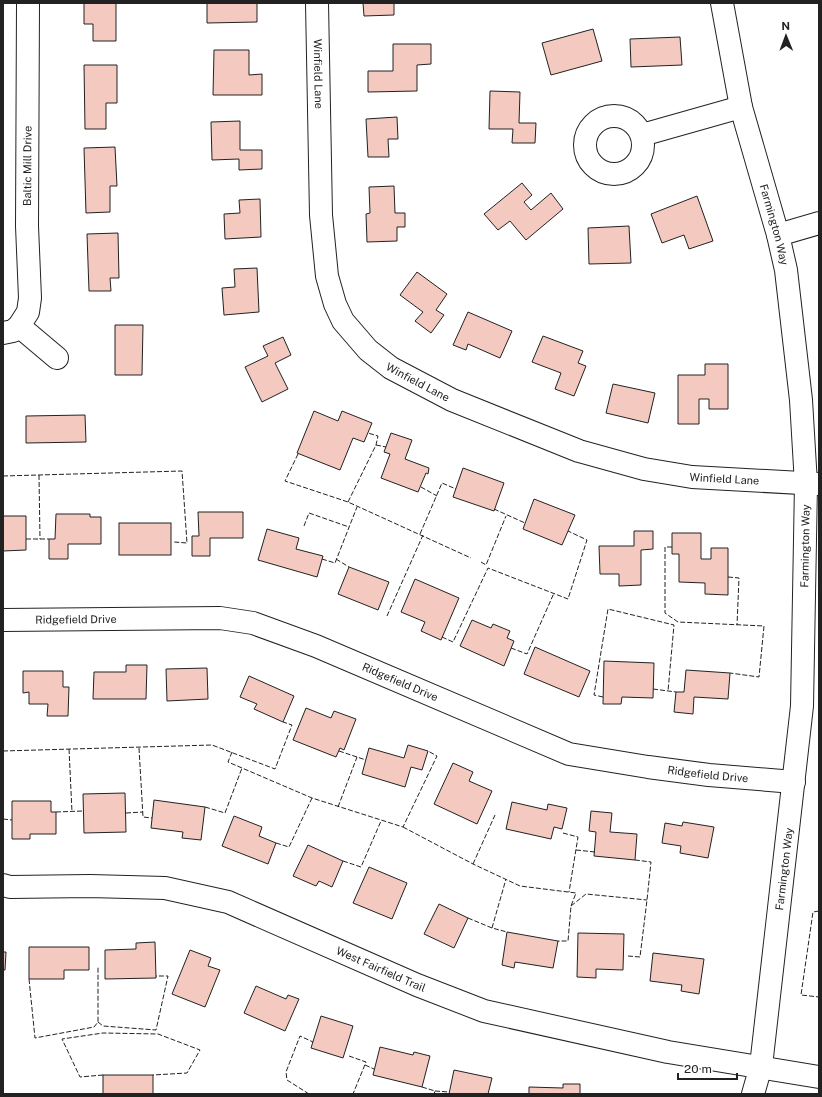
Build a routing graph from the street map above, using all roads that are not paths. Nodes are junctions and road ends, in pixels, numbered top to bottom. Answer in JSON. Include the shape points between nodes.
{"nodes":[{"id":1,"x":28,"y":3,"type":"edge"},
{"id":2,"x":317,"y":3,"type":"edge"},
{"id":3,"x":722,"y":3,"type":"edge"},
{"id":4,"x":741,"y":107,"type":"junction"},
{"id":5,"x":642,"y":135,"type":"dead end"},
{"id":6,"x":819,"y":223,"type":"edge"},
{"id":7,"x":778,"y":235,"type":"junction"},
{"id":8,"x":11,"y":330,"type":"edge"},
{"id":9,"x":56,"y":358,"type":"dead end"},
{"id":10,"x":812,"y":484,"type":"edge"},
{"id":11,"x":3,"y":620,"type":"edge"},
{"id":12,"x":794,"y":782,"type":"junction"},
{"id":13,"x":3,"y":885,"type":"edge"},
{"id":14,"x":761,"y":1066,"type":"junction"},
{"id":15,"x":819,"y":1077,"type":"edge"},
{"id":16,"x":753,"y":1094,"type":"edge"}],
"edges":[{"from":1,"to":8,"type":"street","name":"Baltic Mill Drive","via":[[27,226],[30,298],[28,312]]},
{"from":2,"to":10,"type":"street","name":"Winfield Lane","via":[[321,215],[327,276],[343,321],[368,350],[391,368],[452,400],[578,451],[644,469],[692,476]]},
{"from":3,"to":4,"type":"street","name":"Farmington Way"},
{"from":4,"to":5,"type":"street"},
{"from":4,"to":7,"type":"street","name":"Farmington Way"},
{"from":6,"to":7,"type":"street"},
{"from":7,"to":10,"type":"street","name":"Farmington Way","via":[[786,270]]},
{"from":8,"to":9,"type":"street"},
{"from":10,"to":12,"type":"street","name":"Farmington Way","via":[[802,706]]},
{"from":11,"to":12,"type":"street","name":"Ridgefield Drive","via":[[220,618],[253,623],[316,646],[569,754],[709,775]]},
{"from":12,"to":14,"type":"street","name":"Farmington Way"},
{"from":13,"to":14,"type":"street","name":"West Fairfield Trail","via":[[165,888],[228,902],[417,985],[484,1011],[668,1052]]},
{"from":14,"to":15,"type":"street","name":"West Fairfield Trail"},
{"from":14,"to":16,"type":"street","name":"Farmington Way"}]}
